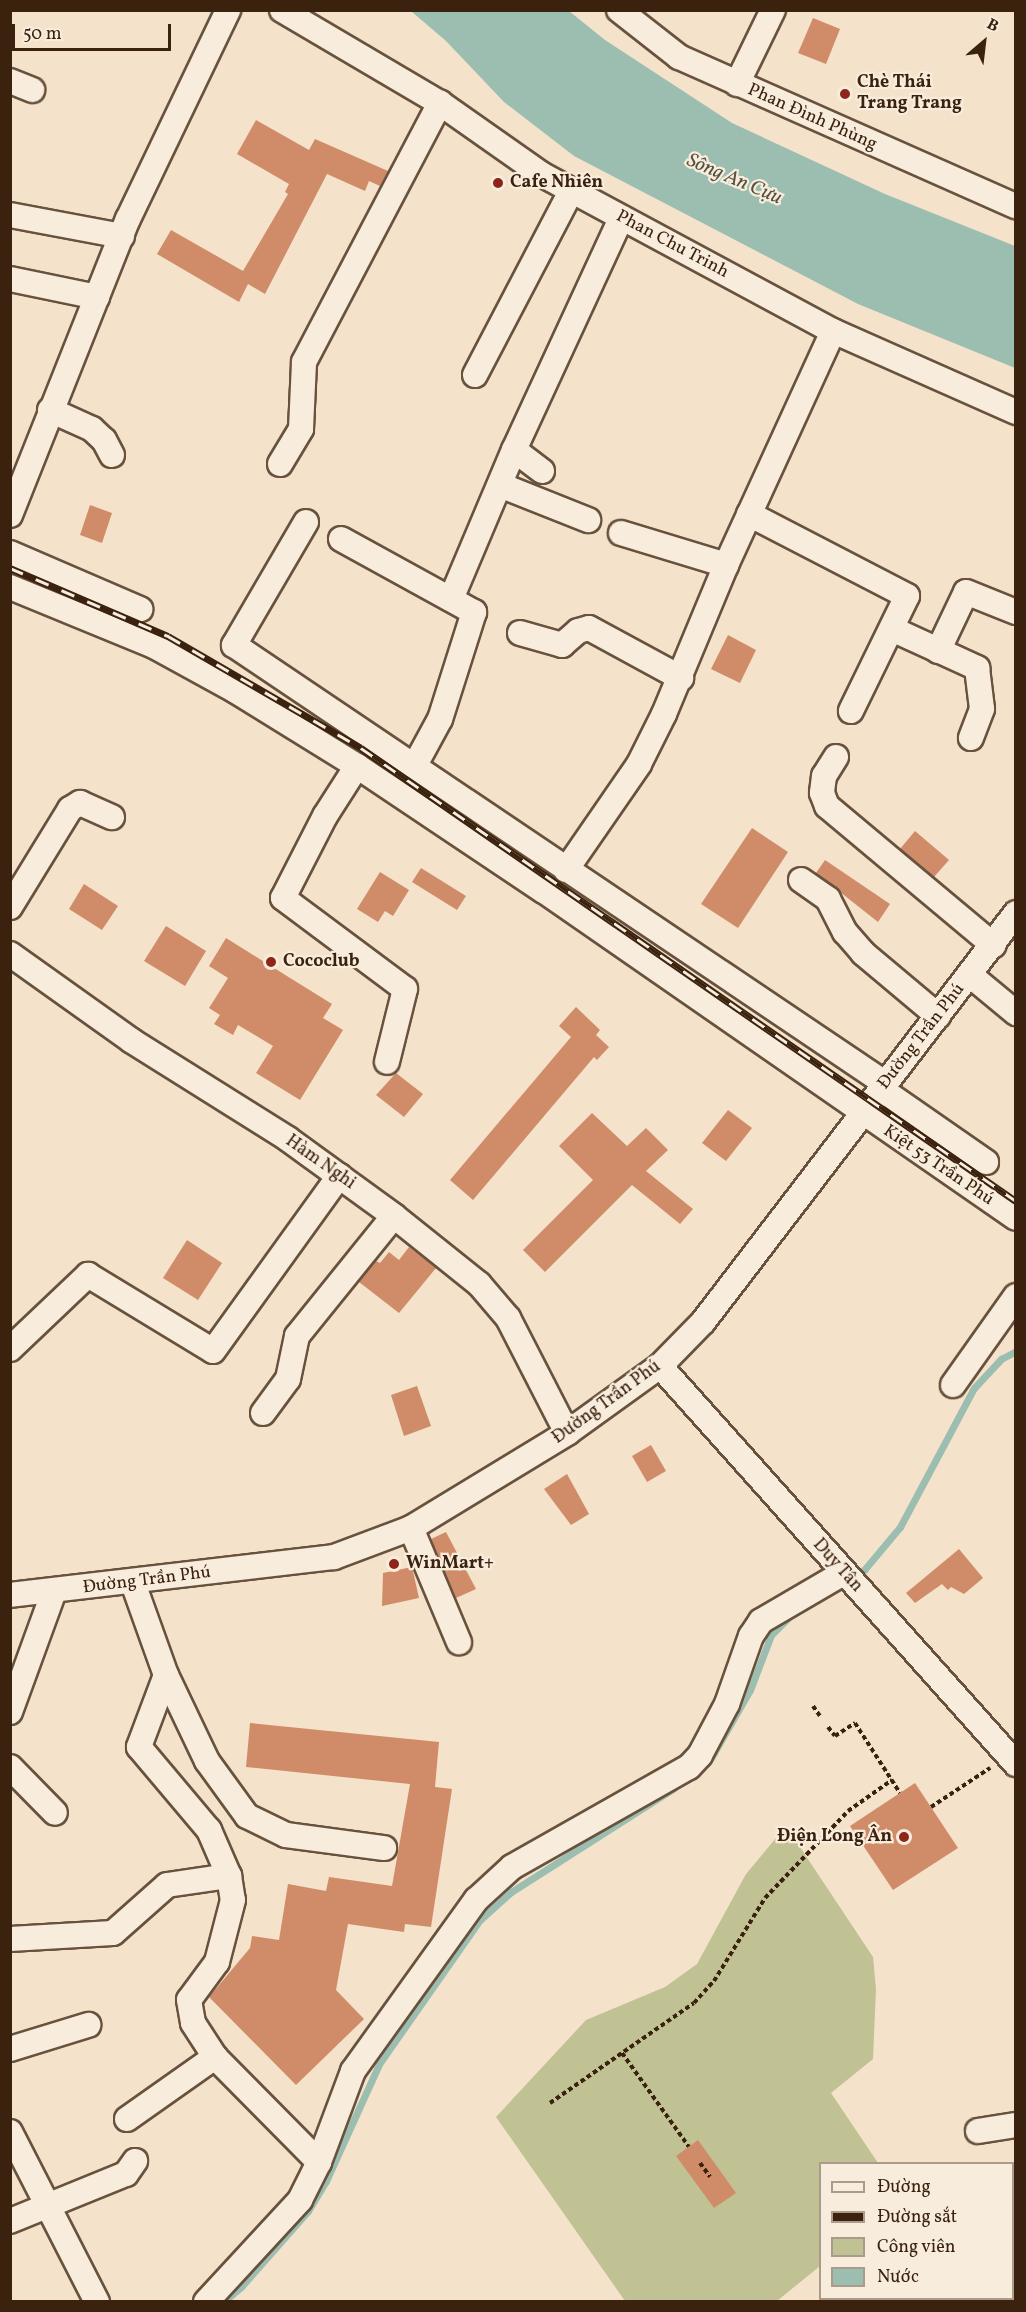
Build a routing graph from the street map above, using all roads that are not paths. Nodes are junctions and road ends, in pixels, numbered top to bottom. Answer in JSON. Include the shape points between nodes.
{"nodes":[{"id":1,"x":228,"y":10,"type":"edge"},
{"id":2,"x":282,"y":10,"type":"edge"},
{"id":3,"x":619,"y":10,"type":"edge"},
{"id":4,"x":773,"y":10,"type":"edge"},
{"id":5,"x":737,"y":84,"type":"junction"},
{"id":6,"x":440,"y":103,"type":"junction"},
{"id":7,"x":571,"y":191,"type":"junction"},
{"id":8,"x":1016,"y":206,"type":"edge"},
{"id":9,"x":10,"y":215,"type":"edge"},
{"id":10,"x":621,"y":218,"type":"junction"},
{"id":11,"x":122,"y":236,"type":"junction"},
{"id":12,"x":10,"y":279,"type":"edge"},
{"id":13,"x":97,"y":297,"type":"junction"},
{"id":14,"x":833,"y":331,"type":"junction"},
{"id":15,"x":475,"y":375,"type":"dead end"},
{"id":16,"x":50,"y":410,"type":"junction"},
{"id":17,"x":1016,"y":412,"type":"edge"},
{"id":18,"x":514,"y":450,"type":"junction"},
{"id":19,"x":112,"y":455,"type":"dead end"},
{"id":20,"x":280,"y":464,"type":"dead end"},
{"id":21,"x":543,"y":471,"type":"dead end"},
{"id":22,"x":500,"y":485,"type":"junction"},
{"id":23,"x":749,"y":514,"type":"junction"},
{"id":24,"x":10,"y":515,"type":"edge"},
{"id":25,"x":588,"y":520,"type":"dead end"},
{"id":26,"x":306,"y":522,"type":"dead end"},
{"id":27,"x":621,"y":533,"type":"dead end"},
{"id":28,"x":341,"y":539,"type":"dead end"},
{"id":29,"x":10,"y":553,"type":"edge"},
{"id":30,"x":726,"y":565,"type":"junction"},
{"id":31,"x":10,"y":587,"type":"edge"},
{"id":32,"x":451,"y":599,"type":"junction"},
{"id":33,"x":140,"y":609,"type":"dead end"},
{"id":34,"x":1016,"y":612,"type":"edge"},
{"id":35,"x":892,"y":629,"type":"junction"},
{"id":36,"x":520,"y":633,"type":"dead end"},
{"id":37,"x":938,"y":651,"type":"junction"},
{"id":38,"x":681,"y":678,"type":"junction"},
{"id":39,"x":850,"y":711,"type":"dead end"},
{"id":40,"x":971,"y":738,"type":"dead end"},
{"id":41,"x":836,"y":757,"type":"dead end"},
{"id":42,"x":415,"y":765,"type":"junction"},
{"id":43,"x":357,"y":766,"type":"junction"},
{"id":44,"x":112,"y":817,"type":"dead end"},
{"id":45,"x":566,"y":870,"type":"junction"},
{"id":46,"x":801,"y":880,"type":"dead end"},
{"id":47,"x":10,"y":907,"type":"edge"},
{"id":48,"x":1016,"y":913,"type":"edge"},
{"id":49,"x":993,"y":945,"type":"junction"},
{"id":50,"x":10,"y":954,"type":"edge"},
{"id":51,"x":970,"y":975,"type":"junction"},
{"id":52,"x":1016,"y":1013,"type":"edge"},
{"id":53,"x":938,"y":1016,"type":"junction"},
{"id":54,"x":387,"y":1062,"type":"dead end"},
{"id":55,"x":883,"y":1086,"type":"junction"},
{"id":56,"x":861,"y":1114,"type":"junction"},
{"id":57,"x":986,"y":1162,"type":"dead end"},
{"id":58,"x":339,"y":1176,"type":"junction"},
{"id":59,"x":394,"y":1216,"type":"junction"},
{"id":60,"x":1016,"y":1218,"type":"edge"},
{"id":61,"x":1016,"y":1296,"type":"edge"},
{"id":62,"x":10,"y":1349,"type":"edge"},
{"id":63,"x":660,"y":1366,"type":"junction"},
{"id":64,"x":953,"y":1385,"type":"dead end"},
{"id":65,"x":263,"y":1413,"type":"dead end"},
{"id":66,"x":567,"y":1433,"type":"junction"},
{"id":67,"x":411,"y":1528,"type":"junction"},
{"id":68,"x":848,"y":1578,"type":"junction"},
{"id":69,"x":133,"y":1583,"type":"junction"},
{"id":70,"x":54,"y":1591,"type":"junction"},
{"id":71,"x":10,"y":1595,"type":"edge"},
{"id":72,"x":459,"y":1642,"type":"dead end"},
{"id":73,"x":166,"y":1675,"type":"junction"},
{"id":74,"x":10,"y":1712,"type":"edge"},
{"id":75,"x":1012,"y":1760,"type":"edge"},
{"id":76,"x":10,"y":1767,"type":"edge"},
{"id":77,"x":55,"y":1814,"type":"dead end"},
{"id":78,"x":384,"y":1848,"type":"dead end"},
{"id":79,"x":229,"y":1876,"type":"junction"},
{"id":80,"x":10,"y":1939,"type":"edge"},
{"id":81,"x":88,"y":2025,"type":"dead end"},
{"id":82,"x":10,"y":2049,"type":"edge"},
{"id":83,"x":215,"y":2057,"type":"junction"},
{"id":84,"x":127,"y":2119,"type":"dead end"},
{"id":85,"x":1016,"y":2125,"type":"edge"},
{"id":86,"x":978,"y":2131,"type":"dead end"},
{"id":87,"x":10,"y":2132,"type":"edge"},
{"id":88,"x":135,"y":2161,"type":"dead end"},
{"id":89,"x":319,"y":2162,"type":"junction"},
{"id":90,"x":17,"y":2163,"type":"edge"},
{"id":91,"x":49,"y":2204,"type":"junction"},
{"id":92,"x":10,"y":2221,"type":"edge"},
{"id":93,"x":97,"y":2301,"type":"edge"},
{"id":94,"x":206,"y":2301,"type":"edge"}],
"edges":[{"from":1,"to":11,"type":"street"},
{"from":2,"to":6,"type":"street","name":"Phan Chu Trinh"},
{"from":3,"to":5,"type":"street","name":"Phan Đình Phùng","via":[[679,57]]},
{"from":4,"to":5,"type":"street"},
{"from":5,"to":8,"type":"street","name":"Phan Đình Phùng"},
{"from":6,"to":7,"type":"street","name":"Phan Chu Trinh"},
{"from":6,"to":20,"type":"street","via":[[304,362],[301,429]]},
{"from":7,"to":10,"type":"street","name":"Phan Chu Trinh"},
{"from":7,"to":15,"type":"street"},
{"from":9,"to":11,"type":"street"},
{"from":10,"to":14,"type":"street","name":"Phan Chu Trinh"},
{"from":10,"to":18,"type":"street"},
{"from":11,"to":13,"type":"street"},
{"from":12,"to":13,"type":"street"},
{"from":13,"to":16,"type":"street"},
{"from":14,"to":17,"type":"street","name":"Phan Chu Trinh"},
{"from":14,"to":23,"type":"street"},
{"from":16,"to":19,"type":"street","via":[[92,429]]},
{"from":16,"to":24,"type":"street"},
{"from":18,"to":21,"type":"street"},
{"from":18,"to":22,"type":"street"},
{"from":22,"to":25,"type":"street"},
{"from":22,"to":32,"type":"street"},
{"from":23,"to":30,"type":"street"},
{"from":23,"to":35,"type":"street","via":[[907,596]]},
{"from":26,"to":42,"type":"street","via":[[234,645]]},
{"from":27,"to":30,"type":"street"},
{"from":28,"to":32,"type":"street"},
{"from":29,"to":33,"type":"street"},
{"from":30,"to":38,"type":"street"},
{"from":31,"to":43,"type":"street","name":"Kiệt 53 Trần Phú","via":[[154,646]]},
{"from":32,"to":42,"type":"street","via":[[474,612],[440,719]]},
{"from":34,"to":37,"type":"street","via":[[966,592]]},
{"from":35,"to":37,"type":"street"},
{"from":35,"to":39,"type":"street"},
{"from":36,"to":38,"type":"street","via":[[562,645],[578,631],[589,628]]},
{"from":37,"to":40,"type":"street","via":[[977,668],[982,709]]},
{"from":38,"to":45,"type":"street","via":[[639,764]]},
{"from":41,"to":49,"type":"street","via":[[823,784],[827,806]]},
{"from":42,"to":45,"type":"street"},
{"from":43,"to":54,"type":"street","via":[[324,816],[283,898],[405,989]]},
{"from":43,"to":56,"type":"street","name":"Kiệt 53 Trần Phú","via":[[544,891]]},
{"from":44,"to":47,"type":"street","via":[[80,803],[70,809]]},
{"from":45,"to":55,"type":"street"},
{"from":46,"to":53,"type":"street","via":[[828,898],[845,932],[863,953]]},
{"from":48,"to":49,"type":"street","name":"Đường Trần Phú"},
{"from":49,"to":51,"type":"street","name":"Đường Trần Phú"},
{"from":50,"to":58,"type":"street","name":"Hàm Nghi","via":[[132,1041]]},
{"from":51,"to":52,"type":"street"},
{"from":51,"to":53,"type":"street","name":"Đường Trần Phú"},
{"from":53,"to":55,"type":"street","name":"Đường Trần Phú"},
{"from":55,"to":56,"type":"street","name":"Đường Trần Phú"},
{"from":55,"to":57,"type":"street"},
{"from":56,"to":60,"type":"street","name":"Kiệt 53 Trần Phú"},
{"from":56,"to":63,"type":"street","name":"Đường Trần Phú","via":[[703,1322]]},
{"from":58,"to":59,"type":"street","name":"Hàm Nghi"},
{"from":58,"to":62,"type":"street","via":[[213,1351],[88,1275]]},
{"from":59,"to":65,"type":"street","via":[[297,1336],[288,1379]]},
{"from":59,"to":66,"type":"street","name":"Hàm Nghi","via":[[478,1284],[508,1318]]},
{"from":61,"to":64,"type":"street"},
{"from":63,"to":66,"type":"street","name":"Đường Trần Phú"},
{"from":63,"to":68,"type":"street","name":"Duy Tân"},
{"from":66,"to":67,"type":"street","name":"Đường Trần Phú"},
{"from":67,"to":69,"type":"street","name":"Đường Trần Phú","via":[[334,1557]]},
{"from":67,"to":72,"type":"street"},
{"from":68,"to":75,"type":"street","name":"Duy Tân"},
{"from":68,"to":89,"type":"street","via":[[761,1621],[751,1636],[727,1704],[700,1755],[689,1767],[512,1867],[476,1900],[353,2071]]},
{"from":69,"to":70,"type":"street","name":"Đường Trần Phú"},
{"from":69,"to":73,"type":"street"},
{"from":70,"to":71,"type":"street","name":"Đường Trần Phú"},
{"from":70,"to":74,"type":"street"},
{"from":73,"to":78,"type":"street","via":[[207,1761],[248,1816],[286,1835]]},
{"from":73,"to":79,"type":"street","via":[[139,1747],[209,1830]]},
{"from":76,"to":77,"type":"street"},
{"from":79,"to":80,"type":"street","via":[[167,1885],[113,1933]]},
{"from":79,"to":83,"type":"street","via":[[233,1900],[217,1962],[189,2000],[193,2023]]},
{"from":81,"to":82,"type":"street"},
{"from":83,"to":84,"type":"street"},
{"from":83,"to":89,"type":"street"},
{"from":85,"to":86,"type":"street"},
{"from":87,"to":90,"type":"street"},
{"from":88,"to":91,"type":"street","via":[[126,2174]]},
{"from":89,"to":94,"type":"street","via":[[300,2200]]},
{"from":90,"to":91,"type":"street"},
{"from":91,"to":92,"type":"street"},
{"from":91,"to":93,"type":"street"}]}
